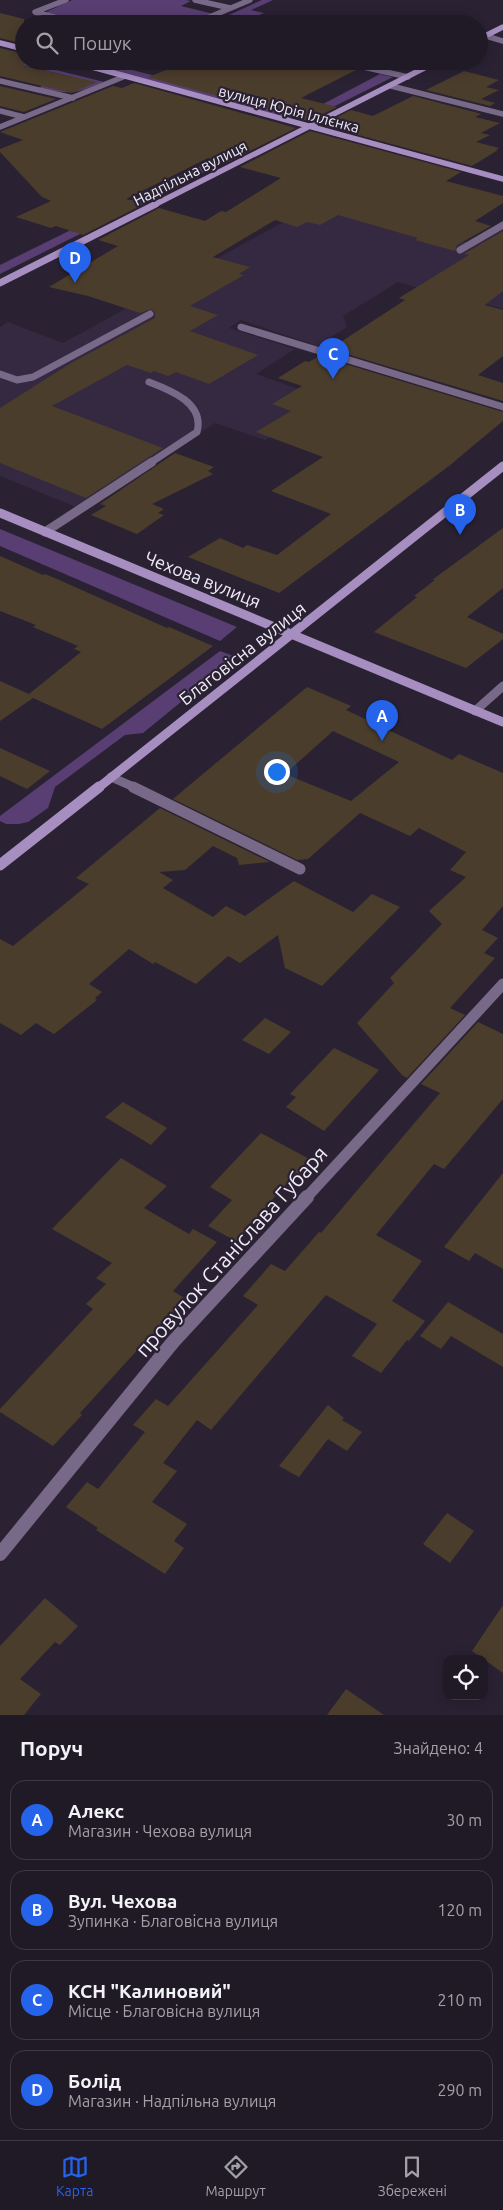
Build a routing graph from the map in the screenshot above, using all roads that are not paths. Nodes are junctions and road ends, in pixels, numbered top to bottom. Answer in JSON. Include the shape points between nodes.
{"nodes":[{"id":1,"x":66,"y":0,"type":"edge"},
{"id":2,"x":196,"y":0,"type":"edge"},
{"id":3,"x":250,"y":0,"type":"edge"},
{"id":4,"x":230,"y":8,"type":"junction"},
{"id":5,"x":46,"y":15,"type":"edge"},
{"id":6,"x":214,"y":15,"type":"edge"},
{"id":7,"x":503,"y":27,"type":"edge"},
{"id":8,"x":488,"y":35,"type":"edge"},
{"id":9,"x":488,"y":37,"type":"edge"},
{"id":10,"x":503,"y":41,"type":"edge"},
{"id":11,"x":0,"y":43,"type":"edge"},
{"id":12,"x":15,"y":47,"type":"edge"},
{"id":13,"x":103,"y":70,"type":"edge"},
{"id":14,"x":377,"y":70,"type":"edge"},
{"id":15,"x":421,"y":70,"type":"edge"},
{"id":16,"x":123,"y":77,"type":"junction"},
{"id":17,"x":408,"y":77,"type":"junction"},
{"id":18,"x":0,"y":81,"type":"edge"},
{"id":19,"x":391,"y":86,"type":"junction"},
{"id":20,"x":73,"y":98,"type":"junction"},
{"id":21,"x":0,"y":111,"type":"edge"},
{"id":22,"x":503,"y":114,"type":"edge"},
{"id":23,"x":24,"y":117,"type":"junction"},
{"id":24,"x":0,"y":127,"type":"edge"},
{"id":25,"x":310,"y":127,"type":"junction"},
{"id":26,"x":503,"y":179,"type":"edge"},
{"id":27,"x":503,"y":225,"type":"edge"},
{"id":28,"x":460,"y":250,"type":"dead end"},
{"id":29,"x":0,"y":283,"type":"edge"},
{"id":30,"x":150,"y":314,"type":"dead end"},
{"id":31,"x":241,"y":326,"type":"dead end"},
{"id":32,"x":0,"y":374,"type":"edge"},
{"id":33,"x":149,"y":382,"type":"dead end"},
{"id":34,"x":503,"y":407,"type":"edge"},
{"id":35,"x":503,"y":466,"type":"edge"},
{"id":36,"x":0,"y":513,"type":"edge"},
{"id":37,"x":45,"y":532,"type":"junction"},
{"id":38,"x":293,"y":634,"type":"junction"},
{"id":39,"x":503,"y":686,"type":"edge"},
{"id":40,"x":474,"y":711,"type":"junction"},
{"id":41,"x":503,"y":722,"type":"edge"},
{"id":42,"x":111,"y":777,"type":"junction"},
{"id":43,"x":0,"y":865,"type":"edge"},
{"id":44,"x":300,"y":869,"type":"dead end"},
{"id":45,"x":503,"y":984,"type":"edge"},
{"id":46,"x":0,"y":1554,"type":"edge"}],
"edges":[{"from":1,"to":5,"type":"street","via":[[35,12]]},
{"from":2,"to":4,"type":"street"},
{"from":3,"to":4,"type":"street"},
{"from":4,"to":6,"type":"street"},
{"from":7,"to":8,"type":"main road"},
{"from":9,"to":10,"type":"street"},
{"from":11,"to":12,"type":"main road"},
{"from":13,"to":16,"type":"main road","name":"вулиця Юрія Іллєнка"},
{"from":14,"to":17,"type":"street"},
{"from":15,"to":17,"type":"main road","name":"Надпільна вулиця"},
{"from":16,"to":20,"type":"street"},
{"from":16,"to":25,"type":"main road","name":"вулиця Юрія Іллєнка"},
{"from":17,"to":19,"type":"main road","name":"Надпільна вулиця"},
{"from":18,"to":20,"type":"street"},
{"from":19,"to":22,"type":"street"},
{"from":19,"to":25,"type":"main road","name":"Надпільна вулиця"},
{"from":20,"to":23,"type":"street"},
{"from":21,"to":23,"type":"street"},
{"from":23,"to":24,"type":"street"},
{"from":25,"to":26,"type":"main road","name":"вулиця Юрія Іллєнка"},
{"from":25,"to":29,"type":"main road","name":"Надпільна вулиця"},
{"from":27,"to":28,"type":"street"},
{"from":30,"to":32,"type":"street","via":[[33,377],[16,380]]},
{"from":31,"to":34,"type":"street"},
{"from":33,"to":37,"type":"street","via":[[186,398],[198,420],[197,432]]},
{"from":35,"to":38,"type":"main road","name":"Благовісна вулиця"},
{"from":36,"to":37,"type":"main road","name":"Чехова вулиця"},
{"from":37,"to":38,"type":"main road","name":"Чехова вулиця"},
{"from":38,"to":40,"type":"main road","name":"Чехова вулиця"},
{"from":38,"to":42,"type":"main road","name":"Благовісна вулиця"},
{"from":39,"to":40,"type":"street"},
{"from":40,"to":41,"type":"main road","name":"Чехова вулиця"},
{"from":42,"to":43,"type":"main road","name":"Благовісна вулиця"},
{"from":42,"to":44,"type":"street"},
{"from":45,"to":46,"type":"street","name":"провулок Станіслава Губаря","via":[[173,1342]]}]}
